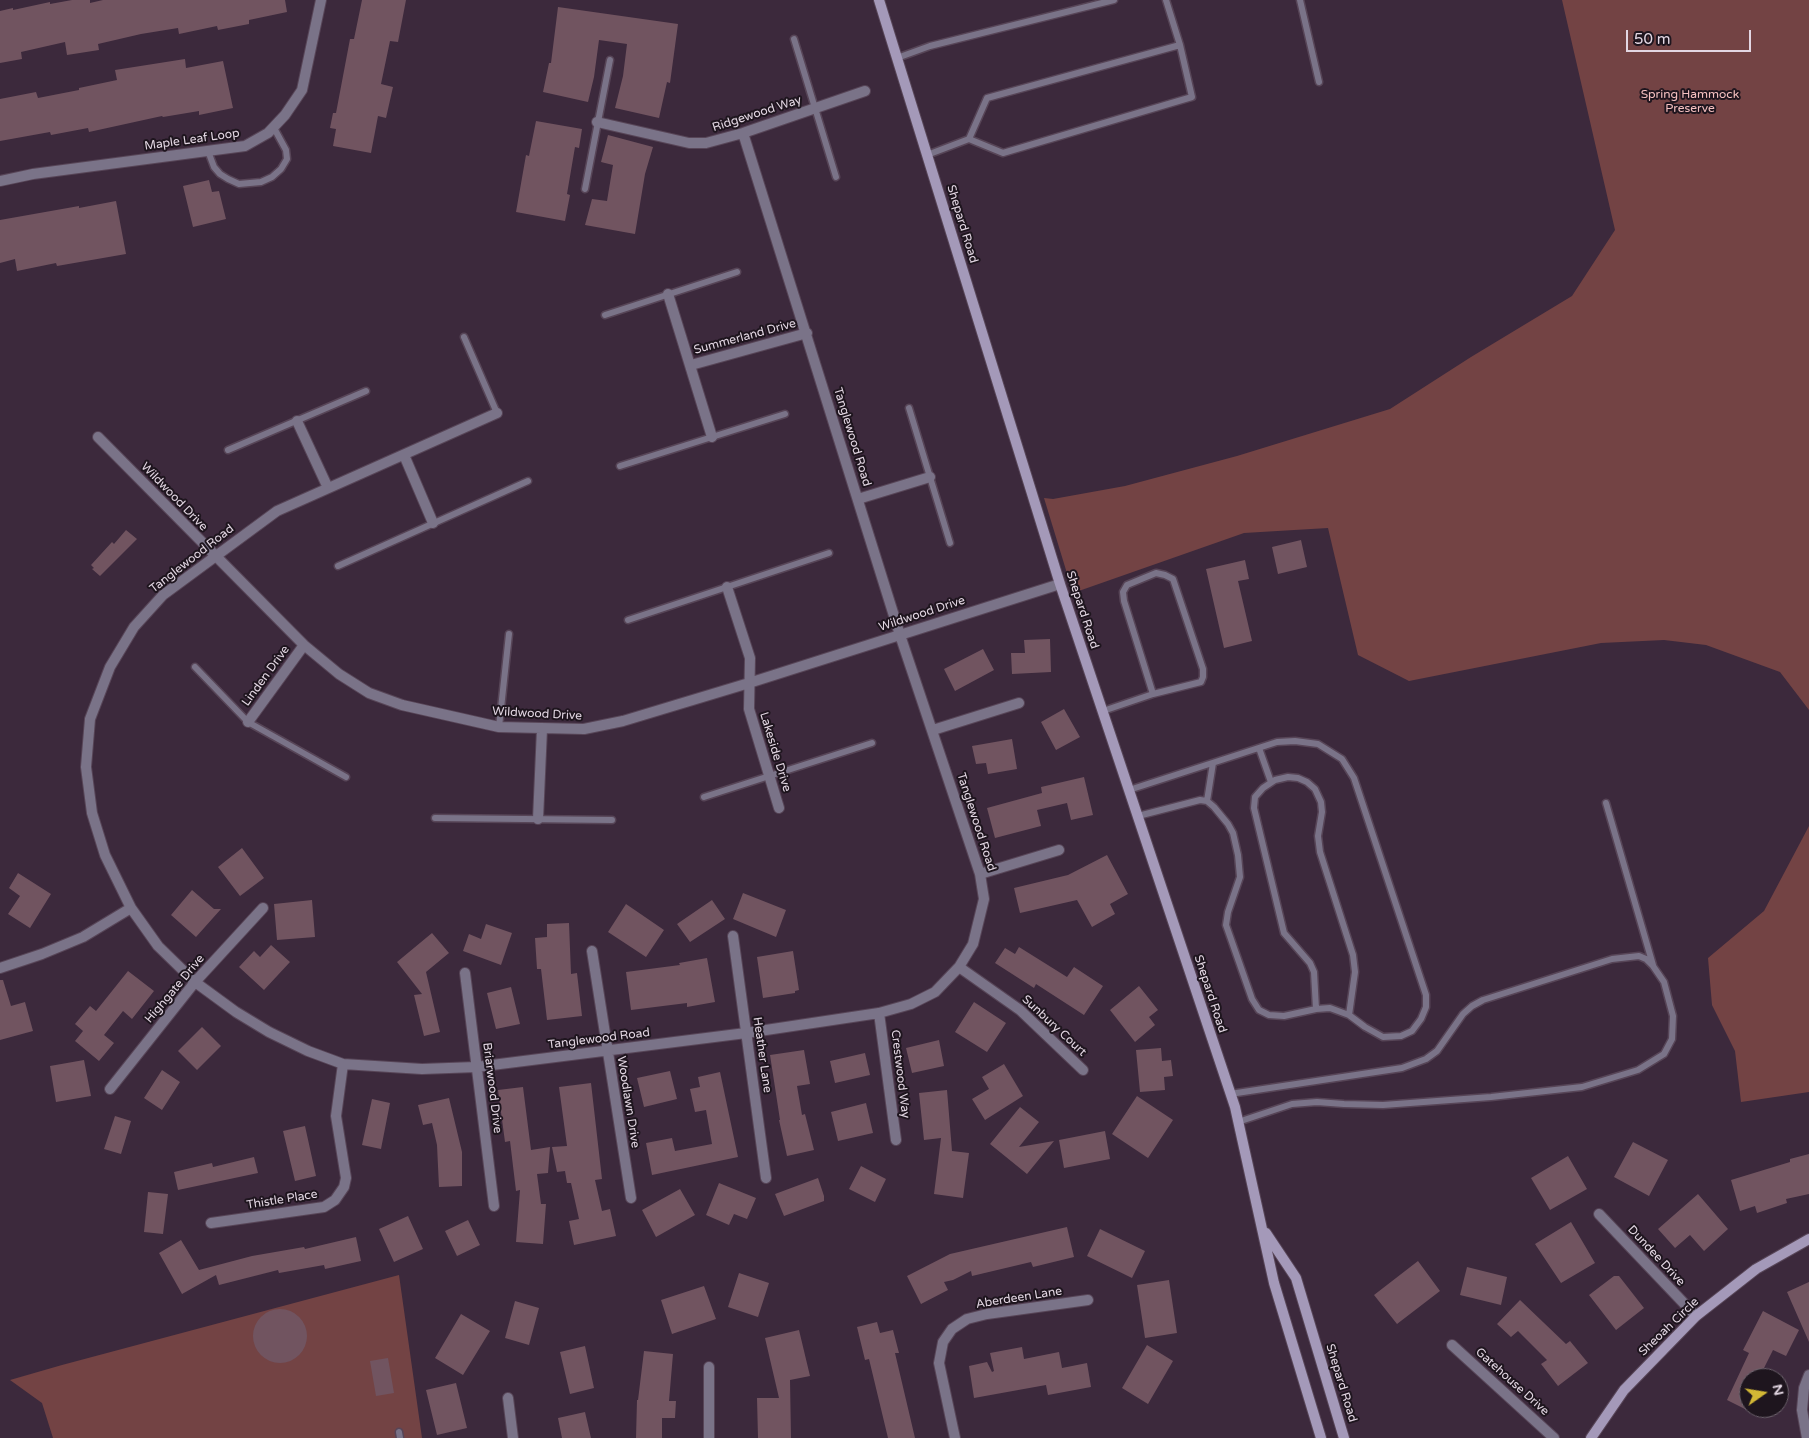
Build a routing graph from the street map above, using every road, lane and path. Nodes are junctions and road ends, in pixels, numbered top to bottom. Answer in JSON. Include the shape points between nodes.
{"nodes":[{"id":1,"x":321,"y":0,"type":"edge"},
{"id":2,"x":879,"y":0,"type":"edge"},
{"id":3,"x":1114,"y":0,"type":"edge"},
{"id":4,"x":1166,"y":0,"type":"edge"},
{"id":5,"x":1300,"y":0,"type":"edge"},
{"id":6,"x":794,"y":39,"type":"dead end"},
{"id":7,"x":1180,"y":45,"type":"junction"},
{"id":8,"x":897,"y":58,"type":"junction"},
{"id":9,"x":610,"y":60,"type":"dead end"},
{"id":10,"x":1319,"y":82,"type":"dead end"},
{"id":11,"x":864,"y":91,"type":"dead end"},
{"id":12,"x":816,"y":108,"type":"junction"},
{"id":13,"x":598,"y":122,"type":"junction"},
{"id":14,"x":274,"y":128,"type":"junction"},
{"id":15,"x":743,"y":133,"type":"junction"},
{"id":16,"x":969,"y":139,"type":"junction"},
{"id":17,"x":208,"y":151,"type":"junction"},
{"id":18,"x":927,"y":154,"type":"junction"},
{"id":19,"x":836,"y":177,"type":"dead end"},
{"id":20,"x":0,"y":181,"type":"edge"},
{"id":21,"x":585,"y":189,"type":"dead end"},
{"id":22,"x":737,"y":272,"type":"dead end"},
{"id":23,"x":668,"y":294,"type":"junction"},
{"id":24,"x":605,"y":315,"type":"dead end"},
{"id":25,"x":807,"y":333,"type":"junction"},
{"id":26,"x":464,"y":337,"type":"dead end"},
{"id":27,"x":691,"y":365,"type":"junction"},
{"id":28,"x":366,"y":391,"type":"dead end"},
{"id":29,"x":909,"y":408,"type":"dead end"},
{"id":30,"x":497,"y":413,"type":"joint"},
{"id":31,"x":785,"y":414,"type":"dead end"},
{"id":32,"x":297,"y":420,"type":"junction"},
{"id":33,"x":98,"y":437,"type":"dead end"},
{"id":34,"x":712,"y":437,"type":"junction"},
{"id":35,"x":228,"y":450,"type":"dead end"},
{"id":36,"x":404,"y":455,"type":"junction"},
{"id":37,"x":620,"y":466,"type":"dead end"},
{"id":38,"x":930,"y":477,"type":"junction"},
{"id":39,"x":528,"y":481,"type":"dead end"},
{"id":40,"x":328,"y":488,"type":"junction"},
{"id":41,"x":858,"y":499,"type":"junction"},
{"id":42,"x":433,"y":523,"type":"junction"},
{"id":43,"x":950,"y":543,"type":"dead end"},
{"id":44,"x":829,"y":553,"type":"dead end"},
{"id":45,"x":215,"y":557,"type":"junction"},
{"id":46,"x":338,"y":566,"type":"dead end"},
{"id":47,"x":1060,"y":584,"type":"junction"},
{"id":48,"x":727,"y":587,"type":"junction"},
{"id":49,"x":628,"y":620,"type":"dead end"},
{"id":50,"x":510,"y":634,"type":"dead end"},
{"id":51,"x":900,"y":635,"type":"junction"},
{"id":52,"x":304,"y":645,"type":"junction"},
{"id":53,"x":195,"y":667,"type":"dead end"},
{"id":54,"x":749,"y":683,"type":"junction"},
{"id":55,"x":1153,"y":694,"type":"junction"},
{"id":56,"x":1019,"y":702,"type":"dead end"},
{"id":57,"x":1103,"y":711,"type":"junction"},
{"id":58,"x":248,"y":722,"type":"junction"},
{"id":59,"x":500,"y":727,"type":"junction"},
{"id":60,"x":542,"y":729,"type":"junction"},
{"id":61,"x":933,"y":730,"type":"junction"},
{"id":62,"x":872,"y":743,"type":"dead end"},
{"id":63,"x":1259,"y":748,"type":"junction"},
{"id":64,"x":1213,"y":763,"type":"junction"},
{"id":65,"x":769,"y":776,"type":"junction"},
{"id":66,"x":346,"y":778,"type":"dead end"},
{"id":67,"x":1271,"y":782,"type":"junction"},
{"id":68,"x":1129,"y":790,"type":"junction"},
{"id":69,"x":704,"y":797,"type":"dead end"},
{"id":70,"x":1207,"y":801,"type":"junction"},
{"id":71,"x":1606,"y":803,"type":"dead end"},
{"id":72,"x":779,"y":808,"type":"dead end"},
{"id":73,"x":1138,"y":816,"type":"junction"},
{"id":74,"x":435,"y":818,"type":"dead end"},
{"id":75,"x":538,"y":819,"type":"junction"},
{"id":76,"x":612,"y":820,"type":"dead end"},
{"id":77,"x":1059,"y":850,"type":"dead end"},
{"id":78,"x":980,"y":874,"type":"junction"},
{"id":79,"x":131,"y":908,"type":"junction"},
{"id":80,"x":263,"y":908,"type":"dead end"},
{"id":81,"x":733,"y":936,"type":"dead end"},
{"id":82,"x":592,"y":951,"type":"dead end"},
{"id":83,"x":1654,"y":966,"type":"junction"},
{"id":84,"x":959,"y":967,"type":"junction"},
{"id":85,"x":0,"y":968,"type":"edge"},
{"id":86,"x":464,"y":973,"type":"dead end"},
{"id":87,"x":195,"y":982,"type":"junction"},
{"id":88,"x":1316,"y":1009,"type":"junction"},
{"id":89,"x":879,"y":1013,"type":"junction"},
{"id":90,"x":1349,"y":1015,"type":"junction"},
{"id":91,"x":746,"y":1033,"type":"junction"},
{"id":92,"x":608,"y":1050,"type":"junction"},
{"id":93,"x":343,"y":1064,"type":"junction"},
{"id":94,"x":476,"y":1067,"type":"junction"},
{"id":95,"x":1083,"y":1070,"type":"dead end"},
{"id":96,"x":110,"y":1089,"type":"dead end"},
{"id":97,"x":1230,"y":1094,"type":"junction"},
{"id":98,"x":1238,"y":1122,"type":"junction"},
{"id":99,"x":896,"y":1140,"type":"dead end"},
{"id":100,"x":766,"y":1178,"type":"dead end"},
{"id":101,"x":631,"y":1198,"type":"dead end"},
{"id":102,"x":494,"y":1206,"type":"dead end"},
{"id":103,"x":1599,"y":1214,"type":"dead end"},
{"id":104,"x":211,"y":1223,"type":"dead end"},
{"id":105,"x":1263,"y":1228,"type":"junction"},
{"id":106,"x":1809,"y":1239,"type":"edge"},
{"id":107,"x":1088,"y":1300,"type":"dead end"},
{"id":108,"x":1696,"y":1316,"type":"junction"},
{"id":109,"x":1452,"y":1344,"type":"dead end"},
{"id":110,"x":709,"y":1367,"type":"dead end"},
{"id":111,"x":1809,"y":1375,"type":"edge"},
{"id":112,"x":508,"y":1398,"type":"dead end"},
{"id":113,"x":513,"y":1438,"type":"edge"},
{"id":114,"x":709,"y":1438,"type":"edge"},
{"id":115,"x":955,"y":1438,"type":"edge"},
{"id":116,"x":1321,"y":1438,"type":"edge"},
{"id":117,"x":1344,"y":1438,"type":"edge"},
{"id":118,"x":1554,"y":1438,"type":"edge"},
{"id":119,"x":1591,"y":1438,"type":"edge"},
{"id":120,"x":1807,"y":1438,"type":"edge"}],
"edges":[{"from":1,"to":14,"type":"street","name":"Maple Leaf Loop","via":[[302,90]]},
{"from":2,"to":8,"type":"street","name":"Shepard Road"},
{"from":3,"to":8,"type":"lane","via":[[930,46]]},
{"from":4,"to":7,"type":"lane"},
{"from":5,"to":10,"type":"lane"},
{"from":6,"to":12,"type":"lane"},
{"from":7,"to":16,"type":"lane","via":[[987,98]]},
{"from":7,"to":16,"type":"lane","via":[[1192,97],[1003,153]]},
{"from":8,"to":18,"type":"street","name":"Shepard Road"},
{"from":9,"to":13,"type":"lane"},
{"from":11,"to":12,"type":"street","name":"Ridgewood Way"},
{"from":12,"to":15,"type":"street","name":"Ridgewood Way"},
{"from":12,"to":19,"type":"lane"},
{"from":13,"to":15,"type":"street","name":"Ridgewood Way","via":[[688,142],[706,143]]},
{"from":13,"to":21,"type":"lane"},
{"from":14,"to":17,"type":"street","name":"Maple Leaf Loop","via":[[245,146]]},
{"from":14,"to":17,"type":"lane","via":[[286,150],[287,159],[276,173],[260,182],[239,184],[228,179],[214,167]]},
{"from":15,"to":25,"type":"street","name":"Tanglewood Road"},
{"from":16,"to":18,"type":"lane"},
{"from":17,"to":20,"type":"street","name":"Maple Leaf Loop"},
{"from":18,"to":47,"type":"street","name":"Shepard Road"},
{"from":22,"to":23,"type":"lane"},
{"from":23,"to":24,"type":"lane"},
{"from":23,"to":27,"type":"street","name":"Summerland Drive"},
{"from":25,"to":27,"type":"street","name":"Summerland Drive"},
{"from":25,"to":41,"type":"street","name":"Tanglewood Road"},
{"from":26,"to":30,"type":"lane"},
{"from":27,"to":34,"type":"street","name":"Summerland Drive"},
{"from":28,"to":32,"type":"lane"},
{"from":29,"to":38,"type":"lane"},
{"from":30,"to":36,"type":"street","name":"Tanglewood Road"},
{"from":31,"to":34,"type":"lane"},
{"from":32,"to":35,"type":"lane"},
{"from":32,"to":40,"type":"street"},
{"from":33,"to":45,"type":"street","name":"Wildwood Drive"},
{"from":34,"to":37,"type":"lane"},
{"from":36,"to":40,"type":"street","name":"Tanglewood Road"},
{"from":36,"to":42,"type":"street"},
{"from":38,"to":41,"type":"street"},
{"from":38,"to":43,"type":"lane"},
{"from":39,"to":42,"type":"lane"},
{"from":40,"to":45,"type":"street","name":"Tanglewood Road","via":[[277,511]]},
{"from":41,"to":51,"type":"street","name":"Tanglewood Road"},
{"from":42,"to":46,"type":"lane"},
{"from":44,"to":48,"type":"lane"},
{"from":45,"to":52,"type":"street","name":"Wildwood Drive"},
{"from":45,"to":79,"type":"street","name":"Tanglewood Road","via":[[163,596],[134,627],[110,667],[90,719],[86,767],[92,813],[104,855]]},
{"from":47,"to":51,"type":"street","name":"Wildwood Drive"},
{"from":47,"to":57,"type":"street","name":"Shepard Road"},
{"from":48,"to":49,"type":"lane"},
{"from":48,"to":54,"type":"street","name":"Lakeside Drive","via":[[750,658]]},
{"from":50,"to":59,"type":"lane"},
{"from":51,"to":54,"type":"street","name":"Wildwood Drive"},
{"from":51,"to":61,"type":"street","name":"Tanglewood Road"},
{"from":52,"to":58,"type":"street","name":"Linden Drive"},
{"from":52,"to":59,"type":"street","name":"Wildwood Drive","via":[[339,674],[369,693],[402,705]]},
{"from":53,"to":58,"type":"lane"},
{"from":54,"to":60,"type":"street","name":"Wildwood Drive","via":[[584,730]]},
{"from":54,"to":65,"type":"street","name":"Lakeside Drive","via":[[749,709]]},
{"from":55,"to":55,"type":"lane","via":[[1201,682],[1203,677],[1173,579],[1156,573],[1127,585],[1123,592]]},
{"from":55,"to":57,"type":"lane"},
{"from":56,"to":61,"type":"street"},
{"from":57,"to":68,"type":"street","name":"Shepard Road"},
{"from":58,"to":66,"type":"lane"},
{"from":59,"to":60,"type":"street","name":"Wildwood Drive"},
{"from":60,"to":75,"type":"street"},
{"from":61,"to":78,"type":"street","name":"Tanglewood Road"},
{"from":62,"to":65,"type":"lane"},
{"from":63,"to":64,"type":"lane"},
{"from":63,"to":67,"type":"lane"},
{"from":63,"to":90,"type":"lane","via":[[1277,742],[1318,744],[1342,759],[1354,778],[1426,995],[1426,1008],[1412,1031],[1401,1036],[1383,1036]]},
{"from":64,"to":68,"type":"lane"},
{"from":64,"to":70,"type":"lane"},
{"from":65,"to":69,"type":"lane"},
{"from":65,"to":72,"type":"street","name":"Lakeside Drive"},
{"from":67,"to":88,"type":"lane","via":[[1255,797],[1254,808],[1284,933],[1314,972]]},
{"from":67,"to":90,"type":"lane","via":[[1298,778],[1314,789],[1321,802],[1320,852],[1353,955],[1355,972]]},
{"from":68,"to":73,"type":"street","name":"Shepard Road"},
{"from":70,"to":73,"type":"lane"},
{"from":70,"to":88,"type":"lane","via":[[1228,824],[1235,840],[1240,877],[1226,925],[1252,999],[1259,1010],[1269,1015],[1284,1016]]},
{"from":71,"to":83,"type":"lane"},
{"from":73,"to":97,"type":"street","name":"Shepard Road"},
{"from":74,"to":75,"type":"lane"},
{"from":75,"to":76,"type":"lane"},
{"from":77,"to":78,"type":"street"},
{"from":78,"to":84,"type":"street","name":"Tanglewood Road","via":[[984,898],[980,921],[973,944]]},
{"from":79,"to":85,"type":"street","via":[[83,937]]},
{"from":79,"to":87,"type":"street","name":"Tanglewood Road","via":[[158,946]]},
{"from":80,"to":87,"type":"street","name":"Highgate Drive"},
{"from":81,"to":91,"type":"street","name":"Heather Lane"},
{"from":82,"to":92,"type":"street","name":"Woodlawn Drive"},
{"from":83,"to":97,"type":"lane","via":[[1639,956],[1612,960],[1483,1000],[1463,1014],[1436,1051],[1426,1059],[1402,1068]]},
{"from":83,"to":98,"type":"lane","via":[[1664,982],[1674,1016],[1672,1039],[1664,1054],[1638,1070],[1582,1087],[1491,1097],[1383,1105],[1292,1104]]},
{"from":84,"to":89,"type":"street","name":"Tanglewood Road","via":[[935,992],[911,1004]]},
{"from":84,"to":95,"type":"street","name":"Sunbury Court","via":[[1020,1010]]},
{"from":86,"to":94,"type":"street","name":"Briarwood Drive"},
{"from":87,"to":93,"type":"street","name":"Tanglewood Road","via":[[269,1032]]},
{"from":87,"to":96,"type":"street","name":"Highgate Drive"},
{"from":88,"to":90,"type":"lane","via":[[1330,1008]]},
{"from":89,"to":91,"type":"street","name":"Tanglewood Road"},
{"from":89,"to":99,"type":"street","name":"Crestwood Way"},
{"from":91,"to":92,"type":"street","name":"Tanglewood Road"},
{"from":91,"to":100,"type":"street","name":"Heather Lane"},
{"from":92,"to":94,"type":"street","name":"Tanglewood Road"},
{"from":92,"to":101,"type":"street","name":"Woodlawn Drive"},
{"from":93,"to":94,"type":"street","name":"Tanglewood Road","via":[[422,1069]]},
{"from":93,"to":104,"type":"street","name":"Thistle Place","via":[[336,1116],[346,1178],[335,1200],[324,1207]]},
{"from":94,"to":102,"type":"street","name":"Briarwood Drive"},
{"from":97,"to":98,"type":"street","name":"Shepard Road"},
{"from":98,"to":105,"type":"street","name":"Shepard Road"},
{"from":103,"to":108,"type":"street","name":"Dundee Drive"},
{"from":105,"to":116,"type":"street","name":"Shepard Road","via":[[1274,1283]]},
{"from":105,"to":117,"type":"street","name":"Shepard Road","via":[[1296,1278]]},
{"from":106,"to":108,"type":"street","name":"Sheoah Circle","via":[[1756,1269]]},
{"from":107,"to":115,"type":"street","name":"Aberdeen Lane","via":[[987,1314],[967,1319],[952,1329],[942,1342],[939,1363]]},
{"from":108,"to":119,"type":"street","name":"Sheoah Circle","via":[[1624,1390]]},
{"from":109,"to":118,"type":"street","name":"Gatehouse Drive"},
{"from":110,"to":114,"type":"street"},
{"from":111,"to":120,"type":"street","via":[[1802,1410]]},
{"from":112,"to":113,"type":"street"}]}
